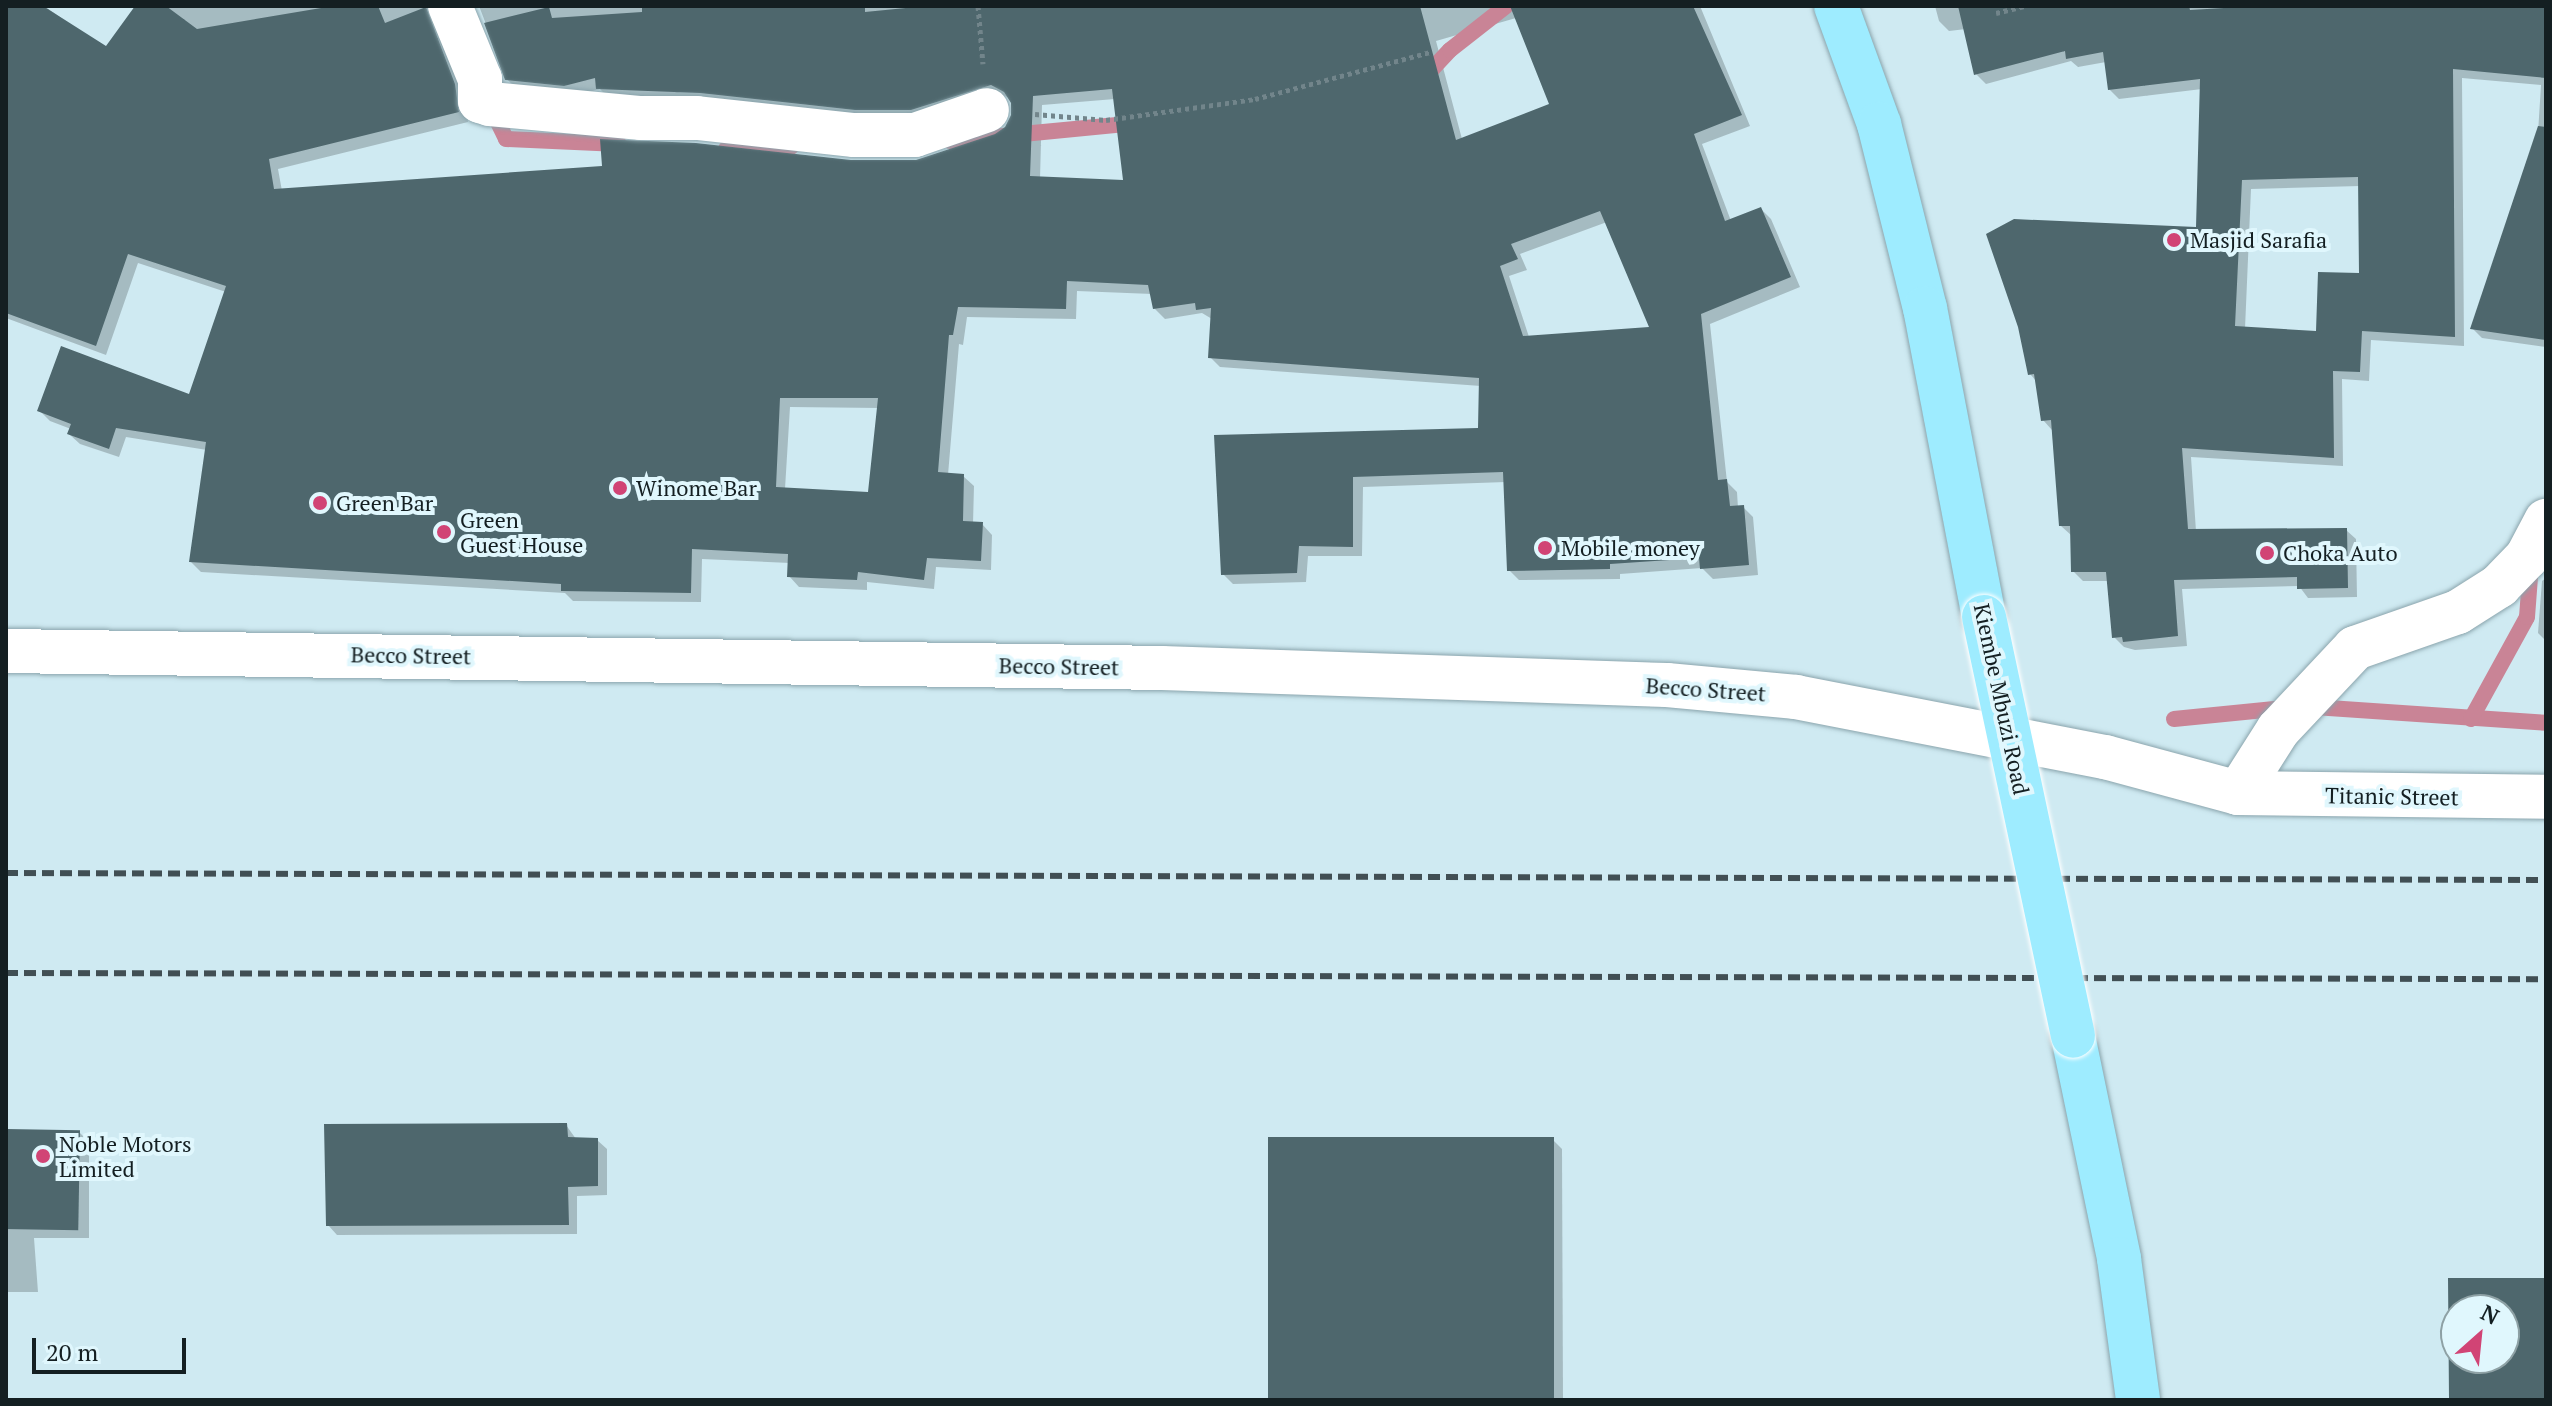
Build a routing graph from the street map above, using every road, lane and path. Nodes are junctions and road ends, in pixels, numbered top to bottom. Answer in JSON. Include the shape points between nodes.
{"nodes":[{"id":1,"x":450,"y":6,"type":"edge"},
{"id":2,"x":978,"y":6,"type":"edge"},
{"id":3,"x":1836,"y":6,"type":"edge"},
{"id":4,"x":2024,"y":6,"type":"edge"},
{"id":5,"x":1996,"y":13,"type":"dead end"},
{"id":6,"x":1430,"y":52,"type":"dead end"},
{"id":7,"x":987,"y":110,"type":"junction"},
{"id":8,"x":2546,"y":521,"type":"edge"},
{"id":9,"x":6,"y":651,"type":"edge"},
{"id":10,"x":2238,"y":793,"type":"junction"},
{"id":11,"x":2546,"y":797,"type":"edge"},
{"id":12,"x":2138,"y":1400,"type":"edge"}],
"edges":[{"from":1,"to":7,"type":"street","via":[[480,79],[480,101],[490,104],[854,135],[915,135]]},
{"from":2,"to":7,"type":"path"},
{"from":3,"to":12,"type":"main road","name":"Kiembe Mbuzi Road","bridge":true,"via":[[1879,124],[1925,308],[2119,1259]]},
{"from":4,"to":5,"type":"path"},
{"from":6,"to":7,"type":"path","via":[[1255,99],[1106,120]]},
{"from":8,"to":10,"type":"street","via":[[2527,557],[2499,586],[2458,612],[2355,648],[2278,730]]},
{"from":9,"to":10,"type":"street","name":"Becco Street","via":[[1114,667],[1667,685],[1796,697],[2105,757]]},
{"from":10,"to":11,"type":"street","name":"Titanic Street"}]}
